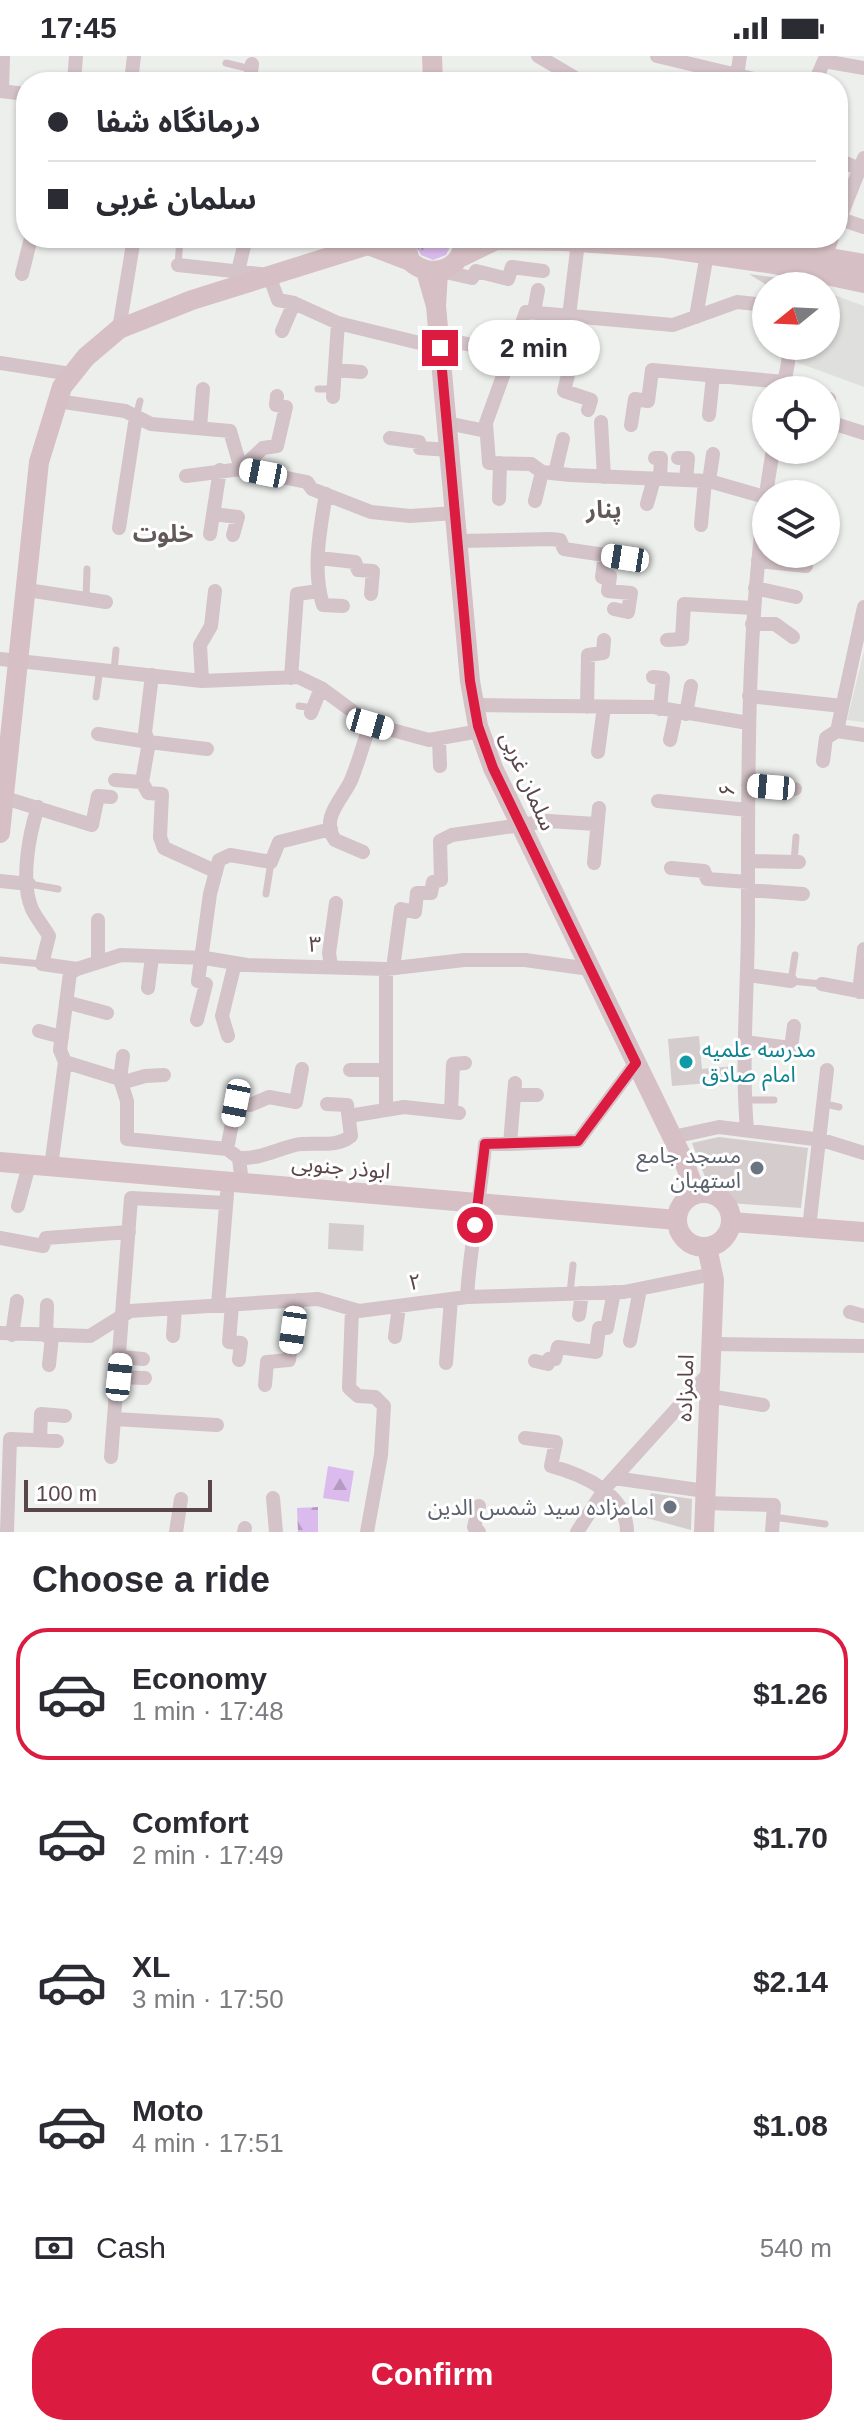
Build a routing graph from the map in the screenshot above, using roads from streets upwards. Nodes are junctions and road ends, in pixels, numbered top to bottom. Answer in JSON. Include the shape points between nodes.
{"nodes":[{"id":1,"x":3,"y":56,"type":"edge"},
{"id":2,"x":538,"y":56,"type":"edge"},
{"id":3,"x":657,"y":56,"type":"edge"},
{"id":4,"x":825,"y":59,"type":"edge"},
{"id":5,"x":864,"y":68,"type":"edge"},
{"id":6,"x":556,"y":72,"type":"edge"},
{"id":7,"x":712,"y":72,"type":"edge"},
{"id":8,"x":1,"y":91,"type":"edge"},
{"id":9,"x":863,"y":162,"type":"edge"},
{"id":10,"x":848,"y":199,"type":"edge"},
{"id":11,"x":28,"y":248,"type":"edge"},
{"id":12,"x":132,"y":248,"type":"edge"},
{"id":13,"x":244,"y":248,"type":"edge"},
{"id":14,"x":354,"y":248,"type":"edge"},
{"id":15,"x":389,"y":248,"type":"edge"},
{"id":16,"x":412,"y":248,"type":"edge"},
{"id":17,"x":460,"y":248,"type":"edge"},
{"id":18,"x":577,"y":248,"type":"edge"},
{"id":19,"x":711,"y":248,"type":"edge"},
{"id":20,"x":741,"y":248,"type":"edge"},
{"id":21,"x":821,"y":248,"type":"edge"},
{"id":22,"x":830,"y":248,"type":"edge"},
{"id":23,"x":775,"y":255,"type":"junction"},
{"id":24,"x":864,"y":264,"type":"edge"},
{"id":25,"x":178,"y":265,"type":"road end"},
{"id":26,"x":429,"y":269,"type":"junction"},
{"id":27,"x":238,"y":271,"type":"junction"},
{"id":28,"x":543,"y":271,"type":"dead end"},
{"id":29,"x":796,"y":272,"type":"edge"},
{"id":30,"x":22,"y":274,"type":"dead end"},
{"id":31,"x":269,"y":275,"type":"junction"},
{"id":32,"x":840,"y":281,"type":"edge"},
{"id":33,"x":864,"y":283,"type":"edge"},
{"id":34,"x":538,"y":290,"type":"dead end"},
{"id":35,"x":294,"y":303,"type":"junction"},
{"id":36,"x":752,"y":304,"type":"edge"},
{"id":37,"x":534,"y":312,"type":"junction"},
{"id":38,"x":569,"y":316,"type":"junction"},
{"id":39,"x":696,"y":317,"type":"junction"},
{"id":40,"x":338,"y":323,"type":"junction"},
{"id":41,"x":119,"y":329,"type":"junction"},
{"id":42,"x":282,"y":331,"type":"dead end"},
{"id":43,"x":440,"y":343,"type":"junction"},
{"id":44,"x":512,"y":352,"type":"junction"},
{"id":45,"x":0,"y":363,"type":"edge"},
{"id":46,"x":335,"y":370,"type":"junction"},
{"id":47,"x":361,"y":372,"type":"dead end"},
{"id":48,"x":71,"y":374,"type":"junction"},
{"id":49,"x":713,"y":376,"type":"junction"},
{"id":50,"x":752,"y":381,"type":"edge"},
{"id":51,"x":203,"y":389,"type":"dead end"},
{"id":52,"x":333,"y":393,"type":"road end"},
{"id":53,"x":277,"y":396,"type":"dead end"},
{"id":54,"x":57,"y":401,"type":"junction"},
{"id":55,"x":588,"y":410,"type":"dead end"},
{"id":56,"x":709,"y":415,"type":"dead end"},
{"id":57,"x":136,"y":417,"type":"junction"},
{"id":58,"x":601,"y":422,"type":"dead end"},
{"id":59,"x":447,"y":423,"type":"junction"},
{"id":60,"x":631,"y":425,"type":"dead end"},
{"id":61,"x":840,"y":425,"type":"edge"},
{"id":62,"x":200,"y":428,"type":"junction"},
{"id":63,"x":486,"y":431,"type":"junction"},
{"id":64,"x":864,"y":433,"type":"edge"},
{"id":65,"x":390,"y":438,"type":"dead end"},
{"id":66,"x":563,"y":439,"type":"dead end"},
{"id":67,"x":450,"y":450,"type":"junction"},
{"id":68,"x":713,"y":454,"type":"dead end"},
{"id":69,"x":655,"y":458,"type":"dead end"},
{"id":70,"x":678,"y":458,"type":"dead end"},
{"id":71,"x":495,"y":463,"type":"junction"},
{"id":72,"x":241,"y":469,"type":"junction"},
{"id":73,"x":220,"y":470,"type":"junction"},
{"id":74,"x":549,"y":472,"type":"junction"},
{"id":75,"x":186,"y":476,"type":"dead end"},
{"id":76,"x":604,"y":477,"type":"junction"},
{"id":77,"x":657,"y":479,"type":"junction"},
{"id":78,"x":686,"y":480,"type":"junction"},
{"id":79,"x":707,"y":481,"type":"junction"},
{"id":80,"x":752,"y":493,"type":"edge"},
{"id":81,"x":326,"y":494,"type":"junction"},
{"id":82,"x":499,"y":499,"type":"dead end"},
{"id":83,"x":535,"y":501,"type":"dead end"},
{"id":84,"x":647,"y":504,"type":"dead end"},
{"id":85,"x":456,"y":513,"type":"junction"},
{"id":86,"x":213,"y":514,"type":"junction"},
{"id":87,"x":701,"y":525,"type":"dead end"},
{"id":88,"x":119,"y":528,"type":"dead end"},
{"id":89,"x":210,"y":534,"type":"dead end"},
{"id":90,"x":233,"y":535,"type":"dead end"},
{"id":91,"x":459,"y":541,"type":"junction"},
{"id":92,"x":605,"y":555,"type":"junction"},
{"id":93,"x":319,"y":558,"type":"junction"},
{"id":94,"x":625,"y":558,"type":"dead end"},
{"id":95,"x":757,"y":568,"type":"edge"},
{"id":96,"x":755,"y":588,"type":"junction"},
{"id":97,"x":27,"y":590,"type":"junction"},
{"id":98,"x":215,"y":591,"type":"dead end"},
{"id":99,"x":319,"y":591,"type":"junction"},
{"id":100,"x":371,"y":594,"type":"dead end"},
{"id":101,"x":796,"y":597,"type":"dead end"},
{"id":102,"x":106,"y":602,"type":"dead end"},
{"id":103,"x":343,"y":606,"type":"dead end"},
{"id":104,"x":864,"y":607,"type":"edge"},
{"id":105,"x":753,"y":608,"type":"junction"},
{"id":106,"x":614,"y":609,"type":"dead end"},
{"id":107,"x":752,"y":624,"type":"junction"},
{"id":108,"x":793,"y":637,"type":"dead end"},
{"id":109,"x":604,"y":640,"type":"dead end"},
{"id":110,"x":667,"y":640,"type":"dead end"},
{"id":111,"x":10,"y":660,"type":"edge"},
{"id":112,"x":152,"y":675,"type":"junction"},
{"id":113,"x":653,"y":677,"type":"dead end"},
{"id":114,"x":291,"y":678,"type":"junction"},
{"id":115,"x":202,"y":681,"type":"junction"},
{"id":116,"x":691,"y":686,"type":"dead end"},
{"id":117,"x":321,"y":688,"type":"junction"},
{"id":118,"x":749,"y":696,"type":"junction"},
{"id":119,"x":474,"y":705,"type":"junction"},
{"id":120,"x":842,"y":706,"type":"junction"},
{"id":121,"x":587,"y":707,"type":"junction"},
{"id":122,"x":604,"y":707,"type":"junction"},
{"id":123,"x":308,"y":709,"type":"dead end"},
{"id":124,"x":660,"y":709,"type":"junction"},
{"id":125,"x":681,"y":713,"type":"junction"},
{"id":126,"x":748,"y":723,"type":"junction"},
{"id":127,"x":370,"y":724,"type":"junction"},
{"id":128,"x":480,"y":731,"type":"junction"},
{"id":129,"x":837,"y":731,"type":"junction"},
{"id":130,"x":98,"y":734,"type":"dead end"},
{"id":131,"x":864,"y":735,"type":"edge"},
{"id":132,"x":439,"y":739,"type":"junction"},
{"id":133,"x":670,"y":740,"type":"dead end"},
{"id":134,"x":149,"y":742,"type":"junction"},
{"id":135,"x":207,"y":749,"type":"dead end"},
{"id":136,"x":598,"y":752,"type":"dead end"},
{"id":137,"x":823,"y":761,"type":"dead end"},
{"id":138,"x":440,"y":766,"type":"dead end"},
{"id":139,"x":115,"y":780,"type":"road end"},
{"id":140,"x":142,"y":782,"type":"junction"},
{"id":141,"x":748,"y":785,"type":"junction"},
{"id":142,"x":795,"y":789,"type":"dead end"},
{"id":143,"x":111,"y":797,"type":"road end"},
{"id":144,"x":5,"y":798,"type":"junction"},
{"id":145,"x":658,"y":801,"type":"dead end"},
{"id":146,"x":38,"y":807,"type":"junction"},
{"id":147,"x":599,"y":808,"type":"dead end"},
{"id":148,"x":748,"y":810,"type":"junction"},
{"id":149,"x":596,"y":824,"type":"junction"},
{"id":150,"x":521,"y":827,"type":"junction"},
{"id":151,"x":331,"y":829,"type":"junction"},
{"id":152,"x":0,"y":832,"type":"edge"},
{"id":153,"x":363,"y":852,"type":"dead end"},
{"id":154,"x":748,"y":861,"type":"junction"},
{"id":155,"x":796,"y":862,"type":"road end"},
{"id":156,"x":594,"y":863,"type":"dead end"},
{"id":157,"x":671,"y":868,"type":"dead end"},
{"id":158,"x":215,"y":871,"type":"junction"},
{"id":159,"x":0,"y":881,"type":"edge"},
{"id":160,"x":29,"y":884,"type":"junction"},
{"id":161,"x":748,"y":886,"type":"junction"},
{"id":162,"x":803,"y":894,"type":"dead end"},
{"id":163,"x":336,"y":903,"type":"dead end"},
{"id":164,"x":98,"y":920,"type":"dead end"},
{"id":165,"x":864,"y":949,"type":"edge"},
{"id":166,"x":152,"y":957,"type":"junction"},
{"id":167,"x":200,"y":958,"type":"junction"},
{"id":168,"x":98,"y":960,"type":"junction"},
{"id":169,"x":235,"y":963,"type":"junction"},
{"id":170,"x":331,"y":966,"type":"junction"},
{"id":171,"x":390,"y":968,"type":"junction"},
{"id":172,"x":77,"y":969,"type":"junction"},
{"id":173,"x":590,"y":969,"type":"junction"},
{"id":174,"x":748,"y":975,"type":"junction"},
{"id":175,"x":791,"y":981,"type":"road end"},
{"id":176,"x":822,"y":984,"type":"road end"},
{"id":177,"x":148,"y":988,"type":"dead end"},
{"id":178,"x":861,"y":992,"type":"edge"},
{"id":179,"x":66,"y":1002,"type":"junction"},
{"id":180,"x":107,"y":1013,"type":"dead end"},
{"id":181,"x":197,"y":1020,"type":"dead end"},
{"id":182,"x":794,"y":1026,"type":"dead end"},
{"id":183,"x":39,"y":1031,"type":"dead end"},
{"id":184,"x":228,"y":1036,"type":"dead end"},
{"id":185,"x":62,"y":1037,"type":"junction"},
{"id":186,"x":745,"y":1042,"type":"junction"},
{"id":187,"x":123,"y":1056,"type":"dead end"},
{"id":188,"x":65,"y":1062,"type":"junction"},
{"id":189,"x":465,"y":1063,"type":"dead end"},
{"id":190,"x":636,"y":1063,"type":"junction"},
{"id":191,"x":302,"y":1069,"type":"dead end"},
{"id":192,"x":350,"y":1070,"type":"dead end"},
{"id":193,"x":386,"y":1070,"type":"junction"},
{"id":194,"x":827,"y":1070,"type":"dead end"},
{"id":195,"x":164,"y":1075,"type":"dead end"},
{"id":196,"x":120,"y":1081,"type":"junction"},
{"id":197,"x":537,"y":1095,"type":"dead end"},
{"id":198,"x":327,"y":1104,"type":"dead end"},
{"id":199,"x":386,"y":1108,"type":"junction"},
{"id":200,"x":349,"y":1116,"type":"junction"},
{"id":201,"x":747,"y":1130,"type":"junction"},
{"id":202,"x":673,"y":1137,"type":"junction"},
{"id":203,"x":822,"y":1140,"type":"junction"},
{"id":204,"x":510,"y":1144,"type":"junction"},
{"id":205,"x":233,"y":1153,"type":"junction"},
{"id":206,"x":864,"y":1153,"type":"edge"},
{"id":207,"x":0,"y":1162,"type":"edge"},
{"id":208,"x":29,"y":1165,"type":"junction"},
{"id":209,"x":51,"y":1167,"type":"junction"},
{"id":210,"x":235,"y":1182,"type":"junction"},
{"id":211,"x":696,"y":1193,"type":"junction"},
{"id":212,"x":226,"y":1203,"type":"junction"},
{"id":213,"x":481,"y":1203,"type":"junction"},
{"id":214,"x":18,"y":1206,"type":"dead end"},
{"id":215,"x":677,"y":1220,"type":"junction"},
{"id":216,"x":732,"y":1222,"type":"junction"},
{"id":217,"x":809,"y":1228,"type":"junction"},
{"id":218,"x":129,"y":1232,"type":"junction"},
{"id":219,"x":864,"y":1232,"type":"edge"},
{"id":220,"x":0,"y":1238,"type":"edge"},
{"id":221,"x":707,"y":1247,"type":"junction"},
{"id":222,"x":713,"y":1274,"type":"junction"},
{"id":223,"x":640,"y":1289,"type":"junction"},
{"id":224,"x":614,"y":1292,"type":"junction"},
{"id":225,"x":576,"y":1293,"type":"junction"},
{"id":226,"x":467,"y":1297,"type":"junction"},
{"id":227,"x":451,"y":1299,"type":"junction"},
{"id":228,"x":298,"y":1300,"type":"junction"},
{"id":229,"x":17,"y":1301,"type":"dead end"},
{"id":230,"x":47,"y":1305,"type":"dead end"},
{"id":231,"x":225,"y":1305,"type":"junction"},
{"id":232,"x":399,"y":1306,"type":"junction"},
{"id":233,"x":175,"y":1308,"type":"junction"},
{"id":234,"x":352,"y":1309,"type":"junction"},
{"id":235,"x":125,"y":1314,"type":"junction"},
{"id":236,"x":579,"y":1315,"type":"dead end"},
{"id":237,"x":6,"y":1334,"type":"edge"},
{"id":238,"x":49,"y":1336,"type":"junction"},
{"id":239,"x":173,"y":1336,"type":"dead end"},
{"id":240,"x":395,"y":1337,"type":"dead end"},
{"id":241,"x":630,"y":1341,"type":"dead end"},
{"id":242,"x":711,"y":1344,"type":"junction"},
{"id":243,"x":864,"y":1346,"type":"edge"},
{"id":244,"x":121,"y":1357,"type":"junction"},
{"id":245,"x":143,"y":1359,"type":"dead end"},
{"id":246,"x":239,"y":1360,"type":"dead end"},
{"id":247,"x":535,"y":1361,"type":"dead end"},
{"id":248,"x":446,"y":1363,"type":"dead end"},
{"id":249,"x":49,"y":1365,"type":"dead end"},
{"id":250,"x":710,"y":1372,"type":"junction"},
{"id":251,"x":119,"y":1377,"type":"junction"},
{"id":252,"x":145,"y":1378,"type":"dead end"},
{"id":253,"x":265,"y":1385,"type":"dead end"},
{"id":254,"x":709,"y":1396,"type":"junction"},
{"id":255,"x":763,"y":1405,"type":"dead end"},
{"id":256,"x":65,"y":1416,"type":"dead end"},
{"id":257,"x":115,"y":1419,"type":"junction"},
{"id":258,"x":217,"y":1425,"type":"dead end"},
{"id":259,"x":525,"y":1438,"type":"dead end"},
{"id":260,"x":40,"y":1440,"type":"junction"},
{"id":261,"x":57,"y":1441,"type":"dead end"},
{"id":262,"x":111,"y":1457,"type":"dead end"},
{"id":263,"x":614,"y":1478,"type":"junction"},
{"id":264,"x":603,"y":1491,"type":"junction"},
{"id":265,"x":705,"y":1497,"type":"junction"},
{"id":266,"x":273,"y":1498,"type":"dead end"},
{"id":267,"x":181,"y":1499,"type":"dead end"},
{"id":268,"x":479,"y":1506,"type":"dead end"},
{"id":269,"x":772,"y":1525,"type":"edge"},
{"id":270,"x":7,"y":1532,"type":"edge"},
{"id":271,"x":176,"y":1532,"type":"edge"},
{"id":272,"x":276,"y":1532,"type":"edge"},
{"id":273,"x":367,"y":1532,"type":"edge"},
{"id":274,"x":479,"y":1532,"type":"edge"},
{"id":275,"x":577,"y":1532,"type":"edge"},
{"id":276,"x":627,"y":1532,"type":"edge"},
{"id":277,"x":704,"y":1532,"type":"edge"}],
"edges":[{"from":1,"to":8,"type":"street"},
{"from":2,"to":6,"type":"street"},
{"from":3,"to":7,"type":"street"},
{"from":4,"to":5,"type":"street"},
{"from":9,"to":10,"type":"street"},
{"from":11,"to":30,"type":"street"},
{"from":12,"to":41,"type":"street"},
{"from":13,"to":27,"type":"street"},
{"from":14,"to":31,"type":"street"},
{"from":15,"to":26,"type":"street"},
{"from":16,"to":26,"type":"street","name":"سلمان غربی"},
{"from":17,"to":26,"type":"street"},
{"from":18,"to":38,"type":"street"},
{"from":19,"to":39,"type":"street"},
{"from":20,"to":23,"type":"street"},
{"from":21,"to":23,"type":"street"},
{"from":22,"to":24,"type":"street"},
{"from":23,"to":29,"type":"street"},
{"from":25,"to":27,"type":"street"},
{"from":26,"to":28,"type":"street","via":[[508,279],[512,267]]},
{"from":26,"to":43,"type":"street","name":"سلمان غربی"},
{"from":27,"to":31,"type":"street"},
{"from":31,"to":35,"type":"street","via":[[278,300]]},
{"from":31,"to":41,"type":"street"},
{"from":32,"to":33,"type":"street"},
{"from":34,"to":37,"type":"street"},
{"from":35,"to":40,"type":"street"},
{"from":35,"to":42,"type":"street"},
{"from":36,"to":39,"type":"street","via":[[737,302]]},
{"from":37,"to":38,"type":"street"},
{"from":37,"to":44,"type":"street","via":[[526,312]]},
{"from":38,"to":39,"type":"street","via":[[673,325]]},
{"from":40,"to":43,"type":"street"},
{"from":40,"to":46,"type":"street"},
{"from":41,"to":48,"type":"street"},
{"from":43,"to":44,"type":"street"},
{"from":43,"to":59,"type":"street","name":"سلمان غربی"},
{"from":44,"to":55,"type":"street","via":[[571,363],[564,391],[591,400]]},
{"from":44,"to":63,"type":"street"},
{"from":45,"to":48,"type":"street"},
{"from":46,"to":47,"type":"street"},
{"from":46,"to":52,"type":"street"},
{"from":48,"to":54,"type":"street"},
{"from":49,"to":50,"type":"street"},
{"from":49,"to":56,"type":"street"},
{"from":49,"to":60,"type":"street","via":[[652,370],[648,401],[635,399]]},
{"from":51,"to":62,"type":"street"},
{"from":53,"to":72,"type":"street","via":[[276,405],[286,407],[277,446],[263,448]]},
{"from":54,"to":57,"type":"street"},
{"from":54,"to":97,"type":"street","via":[[39,462]]},
{"from":57,"to":62,"type":"street","via":[[151,424]]},
{"from":57,"to":88,"type":"street"},
{"from":58,"to":76,"type":"street","via":[[601,445],[611,448]]},
{"from":59,"to":63,"type":"street"},
{"from":59,"to":67,"type":"street","name":"سلمان غربی"},
{"from":61,"to":64,"type":"street"},
{"from":62,"to":72,"type":"street","via":[[230,431]]},
{"from":63,"to":71,"type":"street"},
{"from":65,"to":67,"type":"street"},
{"from":66,"to":74,"type":"street"},
{"from":67,"to":85,"type":"street","name":"سلمان غربی"},
{"from":68,"to":79,"type":"street"},
{"from":69,"to":77,"type":"street","via":[[661,458]]},
{"from":70,"to":78,"type":"street","via":[[688,458]]},
{"from":71,"to":74,"type":"street","via":[[531,464]]},
{"from":71,"to":82,"type":"street"},
{"from":72,"to":73,"type":"street"},
{"from":72,"to":81,"type":"street","via":[[307,482]]},
{"from":73,"to":75,"type":"street"},
{"from":73,"to":86,"type":"street"},
{"from":74,"to":76,"type":"street"},
{"from":74,"to":83,"type":"street"},
{"from":76,"to":77,"type":"street"},
{"from":77,"to":78,"type":"street"},
{"from":77,"to":84,"type":"street"},
{"from":78,"to":79,"type":"street"},
{"from":79,"to":80,"type":"street"},
{"from":79,"to":87,"type":"street"},
{"from":81,"to":85,"type":"street","via":[[371,512]]},
{"from":81,"to":93,"type":"street"},
{"from":85,"to":91,"type":"street","name":"سلمان غربی"},
{"from":86,"to":89,"type":"street"},
{"from":86,"to":90,"type":"street","via":[[238,517]]},
{"from":91,"to":92,"type":"street","via":[[551,539],[560,540],[564,549]]},
{"from":91,"to":119,"type":"street","name":"سلمان غربی"},
{"from":92,"to":94,"type":"street"},
{"from":92,"to":106,"type":"street","via":[[602,577],[610,576],[608,591],[631,593],[628,612]]},
{"from":93,"to":99,"type":"street"},
{"from":93,"to":100,"type":"street","via":[[355,562],[358,570],[373,571]]},
{"from":95,"to":96,"type":"street","name":"۶"},
{"from":96,"to":101,"type":"street"},
{"from":96,"to":105,"type":"street","name":"۶"},
{"from":97,"to":102,"type":"street"},
{"from":97,"to":111,"type":"street"},
{"from":98,"to":115,"type":"street","via":[[211,626],[200,645]]},
{"from":99,"to":103,"type":"street","via":[[323,605]]},
{"from":99,"to":114,"type":"street","via":[[292,594]]},
{"from":104,"to":120,"type":"street"},
{"from":105,"to":107,"type":"street","name":"۶"},
{"from":105,"to":110,"type":"street","via":[[684,604],[682,639]]},
{"from":107,"to":108,"type":"street","via":[[775,624]]},
{"from":107,"to":118,"type":"street","name":"۶"},
{"from":109,"to":121,"type":"street","via":[[603,653],[588,655]]},
{"from":111,"to":112,"type":"street"},
{"from":111,"to":144,"type":"street"},
{"from":112,"to":115,"type":"street"},
{"from":112,"to":134,"type":"street","via":[[145,733]]},
{"from":113,"to":124,"type":"street","via":[[663,678]]},
{"from":114,"to":115,"type":"street"},
{"from":114,"to":117,"type":"street"},
{"from":116,"to":125,"type":"street"},
{"from":117,"to":123,"type":"street"},
{"from":117,"to":127,"type":"street"},
{"from":118,"to":120,"type":"street"},
{"from":118,"to":126,"type":"street","name":"۶"},
{"from":119,"to":121,"type":"street","via":[[533,714]]},
{"from":119,"to":128,"type":"street","name":"سلمان غربی"},
{"from":120,"to":129,"type":"street"},
{"from":121,"to":122,"type":"street"},
{"from":122,"to":124,"type":"street"},
{"from":122,"to":136,"type":"street","via":[[594,728]]},
{"from":124,"to":125,"type":"street"},
{"from":125,"to":126,"type":"street"},
{"from":125,"to":133,"type":"street"},
{"from":126,"to":141,"type":"street","name":"۶"},
{"from":127,"to":132,"type":"street"},
{"from":127,"to":151,"type":"street","via":[[351,781],[334,805]]},
{"from":128,"to":132,"type":"street"},
{"from":128,"to":150,"type":"street","name":"سلمان غربی"},
{"from":129,"to":131,"type":"street"},
{"from":129,"to":137,"type":"street","via":[[826,738]]},
{"from":130,"to":134,"type":"street"},
{"from":132,"to":138,"type":"street"},
{"from":134,"to":135,"type":"street"},
{"from":134,"to":140,"type":"street"},
{"from":139,"to":140,"type":"street"},
{"from":140,"to":158,"type":"street","via":[[148,793],[162,794],[164,848]]},
{"from":141,"to":142,"type":"street"},
{"from":141,"to":148,"type":"street","name":"۶"},
{"from":143,"to":146,"type":"street","via":[[98,796],[92,825]]},
{"from":144,"to":146,"type":"street"},
{"from":144,"to":152,"type":"street"},
{"from":145,"to":148,"type":"street"},
{"from":146,"to":160,"type":"street","via":[[28,836]]},
{"from":147,"to":149,"type":"street"},
{"from":148,"to":154,"type":"street","name":"۶"},
{"from":149,"to":150,"type":"street","via":[[548,821]]},
{"from":149,"to":156,"type":"street"},
{"from":150,"to":171,"type":"street","via":[[440,841],[441,880],[433,882],[431,893],[417,893],[415,912],[401,909]]},
{"from":150,"to":173,"type":"street","name":"سلمان غربی"},
{"from":151,"to":153,"type":"street","via":[[335,840]]},
{"from":151,"to":158,"type":"street","via":[[279,842],[271,862],[230,855],[219,860]]},
{"from":154,"to":155,"type":"street"},
{"from":154,"to":161,"type":"street","name":"۶"},
{"from":157,"to":161,"type":"street","via":[[704,871],[707,879]]},
{"from":158,"to":167,"type":"street"},
{"from":159,"to":160,"type":"street"},
{"from":160,"to":172,"type":"street","via":[[32,908],[49,936],[42,964]]},
{"from":161,"to":162,"type":"street"},
{"from":161,"to":174,"type":"street","name":"۶"},
{"from":163,"to":170,"type":"street"},
{"from":164,"to":168,"type":"street"},
{"from":165,"to":178,"type":"street"},
{"from":166,"to":167,"type":"street","name":"۳"},
{"from":166,"to":168,"type":"street","name":"۳"},
{"from":166,"to":177,"type":"street"},
{"from":167,"to":169,"type":"street","name":"۳"},
{"from":167,"to":181,"type":"street","via":[[198,981],[206,984]]},
{"from":168,"to":172,"type":"street","name":"۳"},
{"from":169,"to":170,"type":"street","name":"۳"},
{"from":169,"to":184,"type":"street","via":[[222,1016]]},
{"from":170,"to":171,"type":"street","name":"۳"},
{"from":171,"to":173,"type":"street","name":"۳","via":[[525,960]]},
{"from":171,"to":193,"type":"street"},
{"from":172,"to":179,"type":"street","via":[[70,973]]},
{"from":173,"to":190,"type":"street","name":"سلمان غربی"},
{"from":174,"to":175,"type":"street"},
{"from":174,"to":186,"type":"street","name":"۶"},
{"from":176,"to":178,"type":"street"},
{"from":179,"to":180,"type":"street"},
{"from":179,"to":185,"type":"street"},
{"from":182,"to":186,"type":"street","via":[[791,1048]]},
{"from":183,"to":185,"type":"street"},
{"from":185,"to":188,"type":"street"},
{"from":186,"to":201,"type":"street","name":"۶"},
{"from":187,"to":196,"type":"street"},
{"from":188,"to":196,"type":"street"},
{"from":188,"to":209,"type":"street"},
{"from":189,"to":199,"type":"street","via":[[453,1064],[455,1112]]},
{"from":190,"to":202,"type":"street","name":"سلمان غربی"},
{"from":190,"to":204,"type":"street","via":[[578,1141]]},
{"from":191,"to":205,"type":"street","via":[[296,1102],[269,1097],[250,1105],[240,1096]]},
{"from":192,"to":193,"type":"street"},
{"from":193,"to":199,"type":"street"},
{"from":194,"to":203,"type":"street","via":[[832,1106]]},
{"from":195,"to":196,"type":"street"},
{"from":196,"to":205,"type":"street","via":[[127,1101],[127,1139]]},
{"from":197,"to":204,"type":"street","via":[[514,1089]]},
{"from":198,"to":200,"type":"street","via":[[347,1105]]},
{"from":199,"to":200,"type":"street"},
{"from":200,"to":205,"type":"street","via":[[351,1136],[342,1144],[296,1145],[256,1159]]},
{"from":201,"to":202,"type":"street","via":[[719,1127]]},
{"from":201,"to":203,"type":"street"},
{"from":202,"to":211,"type":"street","name":"سلمان غربی"},
{"from":203,"to":206,"type":"street"},
{"from":203,"to":217,"type":"street"},
{"from":204,"to":213,"type":"street","via":[[485,1144]]},
{"from":205,"to":210,"type":"street"},
{"from":207,"to":208,"type":"street","name":"ابوذر جنوبی"},
{"from":208,"to":209,"type":"street","name":"ابوذر جنوبی"},
{"from":208,"to":214,"type":"street"},
{"from":209,"to":210,"type":"street","name":"ابوذر جنوبی"},
{"from":210,"to":212,"type":"street"},
{"from":210,"to":213,"type":"street","name":"ابوذر جنوبی"},
{"from":211,"to":215,"type":"street","via":[[681,1205]]},
{"from":211,"to":216,"type":"street","via":[[722,1199]]},
{"from":212,"to":218,"type":"street","via":[[131,1198]]},
{"from":212,"to":231,"type":"street"},
{"from":213,"to":215,"type":"street","name":"ابوذر جنوبی"},
{"from":213,"to":226,"type":"street","via":[[470,1247]]},
{"from":215,"to":221,"type":"street","via":[[685,1240]]},
{"from":216,"to":217,"type":"street"},
{"from":216,"to":221,"type":"street","via":[[725,1238]]},
{"from":217,"to":219,"type":"street"},
{"from":218,"to":220,"type":"street","via":[[46,1238],[43,1246]]},
{"from":218,"to":235,"type":"street","via":[[122,1263]]},
{"from":221,"to":222,"type":"street","name":"امامزاده"},
{"from":222,"to":223,"type":"street","name":"۲"},
{"from":222,"to":242,"type":"street","name":"امامزاده"},
{"from":223,"to":224,"type":"street","name":"۲"},
{"from":223,"to":241,"type":"street"},
{"from":224,"to":225,"type":"street","name":"۲"},
{"from":224,"to":247,"type":"street","via":[[607,1328],[599,1328],[596,1352],[558,1347],[548,1364]]},
{"from":225,"to":226,"type":"street","name":"۲"},
{"from":225,"to":236,"type":"street"},
{"from":226,"to":227,"type":"street","name":"۲"},
{"from":227,"to":232,"type":"street","name":"۲"},
{"from":227,"to":248,"type":"street"},
{"from":228,"to":231,"type":"street","name":"۲"},
{"from":228,"to":234,"type":"street","name":"۲","via":[[318,1299]]},
{"from":228,"to":253,"type":"street","via":[[289,1360],[267,1362]]},
{"from":229,"to":237,"type":"street"},
{"from":230,"to":238,"type":"street"},
{"from":231,"to":233,"type":"street","name":"۲"},
{"from":231,"to":246,"type":"street","via":[[229,1342],[241,1343]]},
{"from":232,"to":234,"type":"street","name":"۲"},
{"from":232,"to":240,"type":"street"},
{"from":233,"to":235,"type":"street","name":"۲"},
{"from":233,"to":239,"type":"street"},
{"from":234,"to":273,"type":"street","via":[[349,1388],[384,1406]]},
{"from":235,"to":238,"type":"street","via":[[90,1336]]},
{"from":235,"to":244,"type":"street"},
{"from":237,"to":238,"type":"street"},
{"from":238,"to":249,"type":"street"},
{"from":242,"to":243,"type":"street"},
{"from":242,"to":250,"type":"street","name":"امامزاده"},
{"from":244,"to":245,"type":"street"},
{"from":244,"to":251,"type":"street"},
{"from":250,"to":254,"type":"street","name":"امامزاده"},
{"from":250,"to":263,"type":"street"},
{"from":251,"to":252,"type":"street"},
{"from":251,"to":257,"type":"street"},
{"from":254,"to":255,"type":"street"},
{"from":254,"to":265,"type":"street","name":"امامزاده"},
{"from":256,"to":260,"type":"street","via":[[41,1414]]},
{"from":257,"to":258,"type":"street"},
{"from":257,"to":262,"type":"street"},
{"from":259,"to":264,"type":"street","via":[[556,1442],[551,1466]]},
{"from":260,"to":261,"type":"street"},
{"from":260,"to":270,"type":"street","via":[[10,1439]]},
{"from":263,"to":264,"type":"street"},
{"from":263,"to":265,"type":"street"},
{"from":264,"to":275,"type":"street"},
{"from":264,"to":276,"type":"street","via":[[621,1505]]},
{"from":265,"to":269,"type":"street","via":[[774,1505]]},
{"from":265,"to":277,"type":"street","name":"امامزاده"},
{"from":266,"to":272,"type":"street"},
{"from":267,"to":271,"type":"street"},
{"from":268,"to":274,"type":"street","via":[[474,1527]]}]}
